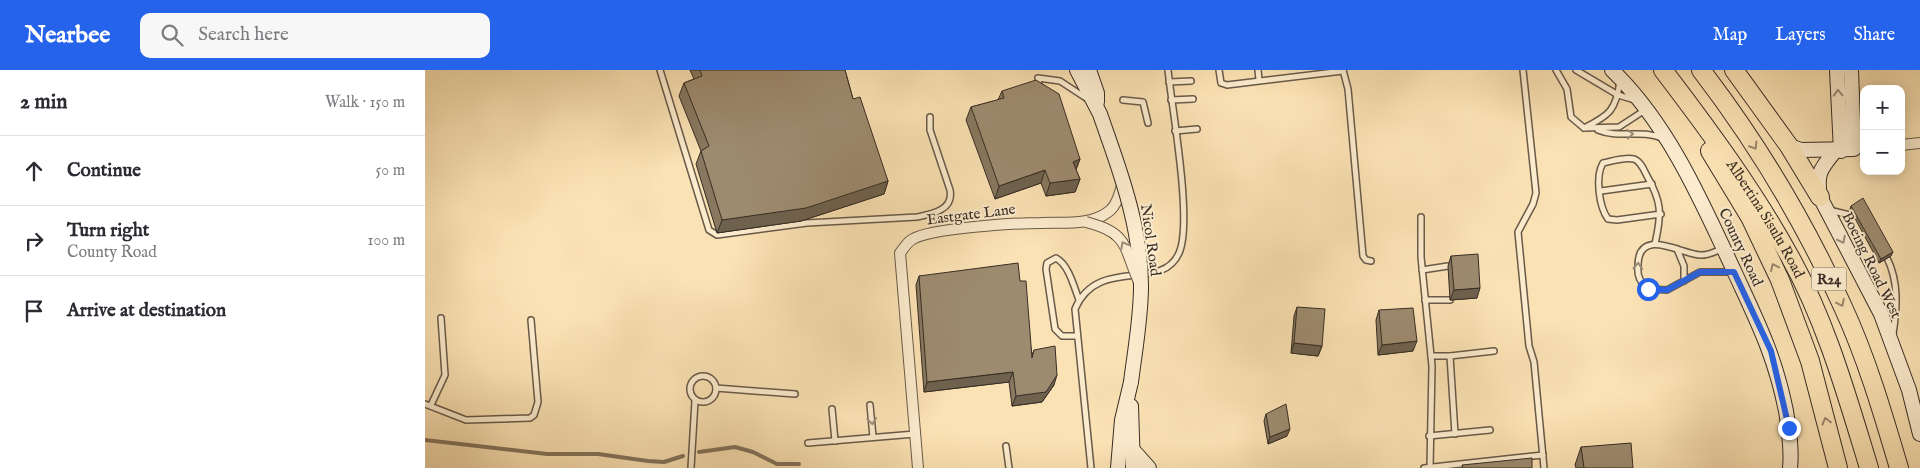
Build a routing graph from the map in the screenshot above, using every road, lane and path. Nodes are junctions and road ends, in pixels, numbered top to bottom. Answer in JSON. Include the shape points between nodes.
{"nodes":[{"id":1,"x":659,"y":70,"type":"edge"},
{"id":2,"x":1077,"y":70,"type":"edge"},
{"id":3,"x":1089,"y":70,"type":"edge"},
{"id":4,"x":1168,"y":70,"type":"edge"},
{"id":5,"x":1219,"y":70,"type":"edge"},
{"id":6,"x":1258,"y":70,"type":"edge"},
{"id":7,"x":1343,"y":70,"type":"edge"},
{"id":8,"x":1523,"y":70,"type":"edge"},
{"id":9,"x":1556,"y":70,"type":"edge"},
{"id":10,"x":1576,"y":70,"type":"edge"},
{"id":11,"x":1663,"y":70,"type":"edge"},
{"id":12,"x":1701,"y":70,"type":"edge"},
{"id":13,"x":1734,"y":70,"type":"edge"},
{"id":14,"x":1837,"y":70,"type":"edge"},
{"id":15,"x":1851,"y":70,"type":"edge"},
{"id":16,"x":1616,"y":74,"type":"edge"},
{"id":17,"x":1259,"y":80,"type":"junction"},
{"id":18,"x":1191,"y":81,"type":"dead end"},
{"id":19,"x":1169,"y":82,"type":"junction"},
{"id":20,"x":1040,"y":93,"type":"edge"},
{"id":21,"x":1618,"y":95,"type":"junction"},
{"id":22,"x":1193,"y":99,"type":"dead end"},
{"id":23,"x":1123,"y":100,"type":"dead end"},
{"id":24,"x":1171,"y":100,"type":"junction"},
{"id":25,"x":1095,"y":106,"type":"junction"},
{"id":26,"x":1644,"y":106,"type":"junction"},
{"id":27,"x":930,"y":117,"type":"dead end"},
{"id":28,"x":1148,"y":124,"type":"dead end"},
{"id":29,"x":1584,"y":128,"type":"junction"},
{"id":30,"x":1197,"y":129,"type":"dead end"},
{"id":31,"x":1595,"y":129,"type":"junction"},
{"id":32,"x":1175,"y":131,"type":"junction"},
{"id":33,"x":1665,"y":140,"type":"junction"},
{"id":34,"x":1920,"y":143,"type":"edge"},
{"id":35,"x":1905,"y":145,"type":"edge"},
{"id":36,"x":1789,"y":146,"type":"junction"},
{"id":37,"x":1843,"y":150,"type":"edge"},
{"id":38,"x":1123,"y":181,"type":"junction"},
{"id":39,"x":1652,"y":184,"type":"junction"},
{"id":40,"x":1601,"y":191,"type":"junction"},
{"id":41,"x":1823,"y":203,"type":"junction"},
{"id":42,"x":1661,"y":214,"type":"junction"},
{"id":43,"x":1854,"y":216,"type":"edge"},
{"id":44,"x":1421,"y":217,"type":"dead end"},
{"id":45,"x":1086,"y":222,"type":"junction"},
{"id":46,"x":1655,"y":244,"type":"junction"},
{"id":47,"x":1676,"y":248,"type":"junction"},
{"id":48,"x":1725,"y":248,"type":"junction"},
{"id":49,"x":1887,"y":258,"type":"edge"},
{"id":50,"x":1371,"y":262,"type":"dead end"},
{"id":51,"x":1448,"y":266,"type":"dead end"},
{"id":52,"x":1422,"y":270,"type":"junction"},
{"id":53,"x":1734,"y":272,"type":"junction"},
{"id":54,"x":1684,"y":281,"type":"junction"},
{"id":55,"x":1141,"y":287,"type":"junction"},
{"id":56,"x":1079,"y":300,"type":"junction"},
{"id":57,"x":1425,"y":300,"type":"junction"},
{"id":58,"x":1450,"y":300,"type":"dead end"},
{"id":59,"x":441,"y":318,"type":"dead end"},
{"id":60,"x":531,"y":320,"type":"dead end"},
{"id":61,"x":1077,"y":336,"type":"junction"},
{"id":62,"x":1892,"y":344,"type":"junction"},
{"id":63,"x":1494,"y":351,"type":"dead end"},
{"id":64,"x":1431,"y":356,"type":"junction"},
{"id":65,"x":1450,"y":356,"type":"junction"},
{"id":66,"x":1131,"y":382,"type":"junction"},
{"id":67,"x":716,"y":388,"type":"junction"},
{"id":68,"x":1909,"y":390,"type":"junction"},
{"id":69,"x":795,"y":394,"type":"dead end"},
{"id":70,"x":695,"y":401,"type":"junction"},
{"id":71,"x":425,"y":404,"type":"edge"},
{"id":72,"x":431,"y":405,"type":"junction"},
{"id":73,"x":870,"y":405,"type":"dead end"},
{"id":74,"x":832,"y":409,"type":"dead end"},
{"id":75,"x":1920,"y":422,"type":"edge"},
{"id":76,"x":1490,"y":430,"type":"dead end"},
{"id":77,"x":915,"y":434,"type":"junction"},
{"id":78,"x":1455,"y":434,"type":"junction"},
{"id":79,"x":1920,"y":434,"type":"edge"},
{"id":80,"x":1429,"y":436,"type":"junction"},
{"id":81,"x":873,"y":437,"type":"junction"},
{"id":82,"x":835,"y":441,"type":"junction"},
{"id":83,"x":808,"y":443,"type":"dead end"},
{"id":84,"x":1006,"y":446,"type":"dead end"},
{"id":85,"x":1132,"y":450,"type":"junction"},
{"id":86,"x":1543,"y":455,"type":"junction"},
{"id":87,"x":1791,"y":465,"type":"edge"},
{"id":88,"x":1431,"y":467,"type":"edge"},
{"id":89,"x":691,"y":468,"type":"edge"},
{"id":90,"x":919,"y":468,"type":"edge"},
{"id":91,"x":1009,"y":468,"type":"edge"},
{"id":92,"x":1091,"y":468,"type":"edge"},
{"id":93,"x":1118,"y":468,"type":"edge"},
{"id":94,"x":1133,"y":468,"type":"edge"},
{"id":95,"x":1149,"y":468,"type":"edge"},
{"id":96,"x":1544,"y":468,"type":"edge"},
{"id":97,"x":1838,"y":468,"type":"edge"},
{"id":98,"x":1869,"y":468,"type":"edge"},
{"id":99,"x":1899,"y":468,"type":"edge"}],
"edges":[{"from":1,"to":27,"type":"lane","via":[[709,230],[717,234],[807,223],[917,217],[948,205],[950,190],[930,130]]},
{"from":2,"to":25,"type":"street","name":"Nicol Road"},
{"from":3,"to":25,"type":"street","name":"Nicol Road","via":[[1097,93]]},
{"from":4,"to":19,"type":"lane"},
{"from":5,"to":17,"type":"lane","via":[[1221,84]]},
{"from":6,"to":17,"type":"lane"},
{"from":7,"to":17,"type":"lane"},
{"from":7,"to":50,"type":"lane","via":[[1348,89],[1363,256]]},
{"from":8,"to":86,"type":"lane","via":[[1536,193],[1518,232]]},
{"from":9,"to":29,"type":"lane","via":[[1567,89],[1571,117]]},
{"from":10,"to":21,"type":"lane"},
{"from":97,"to":11,"type":"highway","one_way":true,"via":[[1810,361],[1780,280],[1750,217]]},
{"from":11,"to":98,"type":"highway","name":"Albertina Sisulu Road","number":"R24","via":[[1713,137],[1790,256],[1836,364]]},
{"from":12,"to":99,"type":"highway","name":"Albertina Sisulu Road","number":"R24","one_way":true,"via":[[1728,105],[1790,203],[1843,307],[1877,394]]},
{"from":13,"to":36,"type":"highway"},
{"from":37,"to":14,"type":"street","one_way":true,"via":[[1833,136],[1839,117]]},
{"from":15,"to":37,"type":"street"},
{"from":16,"to":21,"type":"lane"},
{"from":16,"to":26,"type":"street","name":"County Road"},
{"from":18,"to":19,"type":"lane"},
{"from":19,"to":24,"type":"lane"},
{"from":20,"to":25,"type":"lane","via":[[1038,78],[1060,82]]},
{"from":21,"to":26,"type":"lane"},
{"from":21,"to":29,"type":"lane","via":[[1610,113]]},
{"from":22,"to":24,"type":"lane"},
{"from":23,"to":28,"type":"lane","via":[[1143,102]]},
{"from":24,"to":32,"type":"lane"},
{"from":25,"to":38,"type":"street","name":"Nicol Road","bridge":true},
{"from":26,"to":31,"type":"lane","via":[[1619,127]]},
{"from":26,"to":33,"type":"street","name":"County Road"},
{"from":29,"to":31,"type":"lane"},
{"from":30,"to":32,"type":"lane"},
{"from":31,"to":33,"type":"lane","one_way":true,"via":[[1614,135],[1647,133]]},
{"from":32,"to":56,"type":"lane","via":[[1183,208],[1179,254],[1160,271],[1099,282],[1086,290]]},
{"from":33,"to":48,"type":"street","name":"County Road"},
{"from":34,"to":35,"type":"street"},
{"from":36,"to":37,"type":"street","via":[[1801,150]]},
{"from":36,"to":41,"type":"highway"},
{"from":37,"to":41,"type":"street","via":[[1820,170],[1818,184]]},
{"from":38,"to":45,"type":"street","bridge":true,"via":[[1112,208]]},
{"from":38,"to":55,"type":"street","name":"Nicol Road","bridge":true,"via":[[1136,235]]},
{"from":39,"to":40,"type":"lane"},
{"from":39,"to":40,"type":"lane","via":[[1636,160],[1618,160],[1601,166]]},
{"from":39,"to":42,"type":"lane","via":[[1661,204]]},
{"from":40,"to":42,"type":"lane","via":[[1604,213],[1609,219]]},
{"from":41,"to":43,"type":"lane"},
{"from":41,"to":62,"type":"street","name":"Boeing Road West","one_way":true,"via":[[1881,314]]},
{"from":42,"to":46,"type":"lane"},
{"from":44,"to":52,"type":"lane"},
{"from":55,"to":45,"type":"street","name":"Eastgate Lane","one_way":true,"bridge":true,"via":[[1124,243],[1117,234],[1105,226]]},
{"from":45,"to":77,"type":"street","name":"Eastgate Lane","via":[[1021,223],[925,235],[913,239],[900,253]]},
{"from":46,"to":47,"type":"lane"},
{"from":54,"to":46,"type":"lane","one_way":true,"via":[[1667,290],[1648,289],[1642,285],[1638,262],[1645,248]]},
{"from":47,"to":48,"type":"lane","via":[[1702,256]]},
{"from":47,"to":54,"type":"lane","via":[[1685,266]]},
{"from":48,"to":53,"type":"street","name":"County Road"},
{"from":49,"to":62,"type":"lane","via":[[1894,274],[1896,293]]},
{"from":51,"to":52,"type":"lane"},
{"from":52,"to":57,"type":"lane"},
{"from":53,"to":54,"type":"lane","via":[[1700,272]]},
{"from":53,"to":87,"type":"street","name":"County Road","via":[[1771,351],[1789,428]]},
{"from":55,"to":66,"type":"street","name":"Nicol Road","bridge":true},
{"from":56,"to":61,"type":"lane","via":[[1075,309]]},
{"from":56,"to":61,"type":"lane","via":[[1061,261],[1056,258],[1047,263],[1055,328],[1062,336]]},
{"from":57,"to":58,"type":"lane"},
{"from":57,"to":64,"type":"lane"},
{"from":59,"to":72,"type":"lane","via":[[445,375]]},
{"from":60,"to":72,"type":"lane","via":[[538,402],[534,416],[466,420]]},
{"from":61,"to":92,"type":"lane"},
{"from":62,"to":68,"type":"street","name":"Boeing Road West"},
{"from":63,"to":65,"type":"lane"},
{"from":64,"to":65,"type":"lane"},
{"from":64,"to":80,"type":"lane"},
{"from":65,"to":78,"type":"lane"},
{"from":66,"to":85,"type":"street","name":"Nicol Road"},
{"from":66,"to":93,"type":"street","name":"Nicol Road","via":[[1122,420]]},
{"from":67,"to":69,"type":"lane"},
{"from":67,"to":70,"type":"lane","via":[[709,401]]},
{"from":67,"to":70,"type":"lane","via":[[707,377],[694,379],[690,395]]},
{"from":68,"to":75,"type":"street"},
{"from":68,"to":79,"type":"street","name":"Boeing Road West"},
{"from":70,"to":89,"type":"lane"},
{"from":71,"to":72,"type":"lane"},
{"from":73,"to":81,"type":"lane","one_way":true},
{"from":74,"to":82,"type":"lane"},
{"from":76,"to":78,"type":"lane"},
{"from":77,"to":81,"type":"lane"},
{"from":77,"to":90,"type":"street","name":"Eastgate Lane"},
{"from":78,"to":80,"type":"lane"},
{"from":80,"to":88,"type":"lane"},
{"from":81,"to":82,"type":"lane"},
{"from":82,"to":83,"type":"lane"},
{"from":84,"to":91,"type":"lane"},
{"from":85,"to":94,"type":"street","name":"Nicol Road"},
{"from":85,"to":95,"type":"street"},
{"from":86,"to":88,"type":"lane"},
{"from":86,"to":96,"type":"lane"}]}
